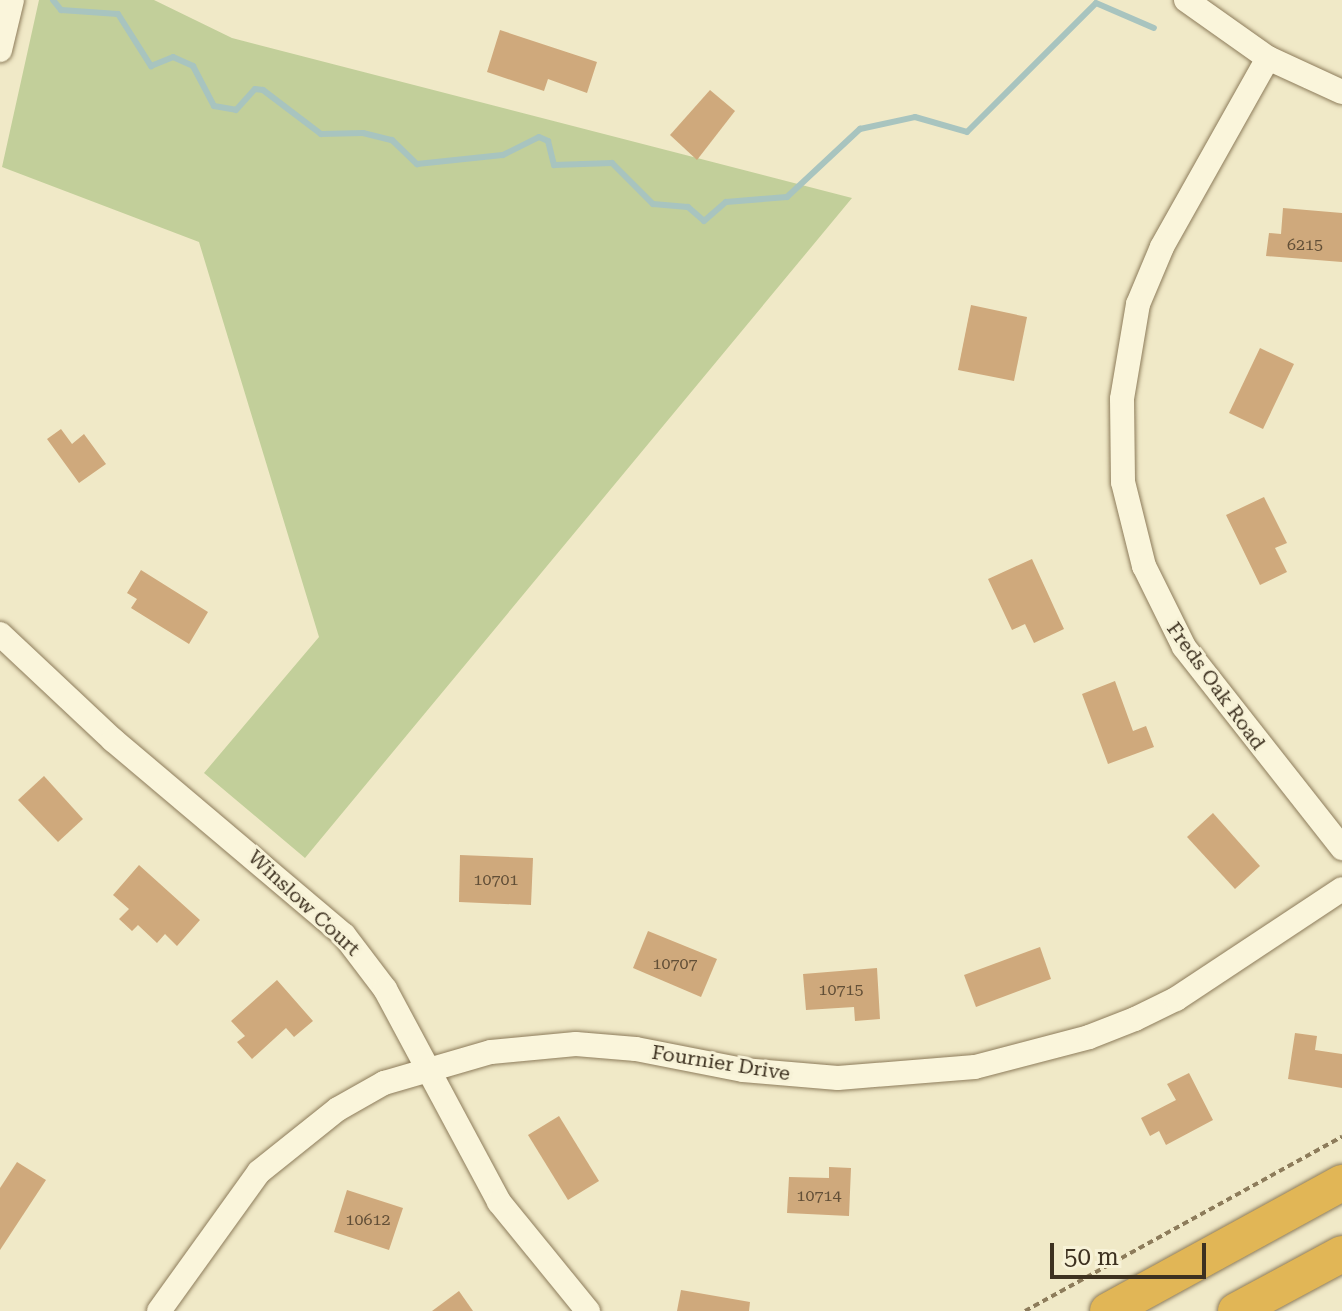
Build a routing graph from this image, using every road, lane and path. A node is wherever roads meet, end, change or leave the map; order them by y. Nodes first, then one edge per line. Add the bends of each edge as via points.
1 (12, 0) edge
2 (1186, 0) edge
3 (0, 50) edge
4 (1268, 58) junction
5 (1342, 92) edge
6 (0, 634) edge
7 (1342, 848) edge
8 (1342, 889) edge
9 (429, 1070) junction
10 (1342, 1137) edge
11 (1342, 1183) edge
12 (1342, 1254) edge
13 (159, 1311) edge
14 (588, 1311) edge
15 (1025, 1311) edge
16 (1108, 1311) edge
17 (1236, 1311) edge

1 - 3 street
2 - 4 street
4 - 5 street
4 - 7 street, Freds Oak Road via 1162,247 1138,304 1122,399 1123,482 1144,566 1184,647
6 - 9 street, Winslow Court via 102,730 344,935 385,989
8 - 9 street, Fournier Drive via 1176,999 1135,1019 1074,1042 975,1067 838,1078 743,1070 636,1049 576,1044 491,1052
9 - 13 street, Fournier Drive via 384,1083 283,1150 241,1194
9 - 14 street, Winslow Court via 499,1202
10 - 15 path
11 - 16 highway
12 - 17 highway

